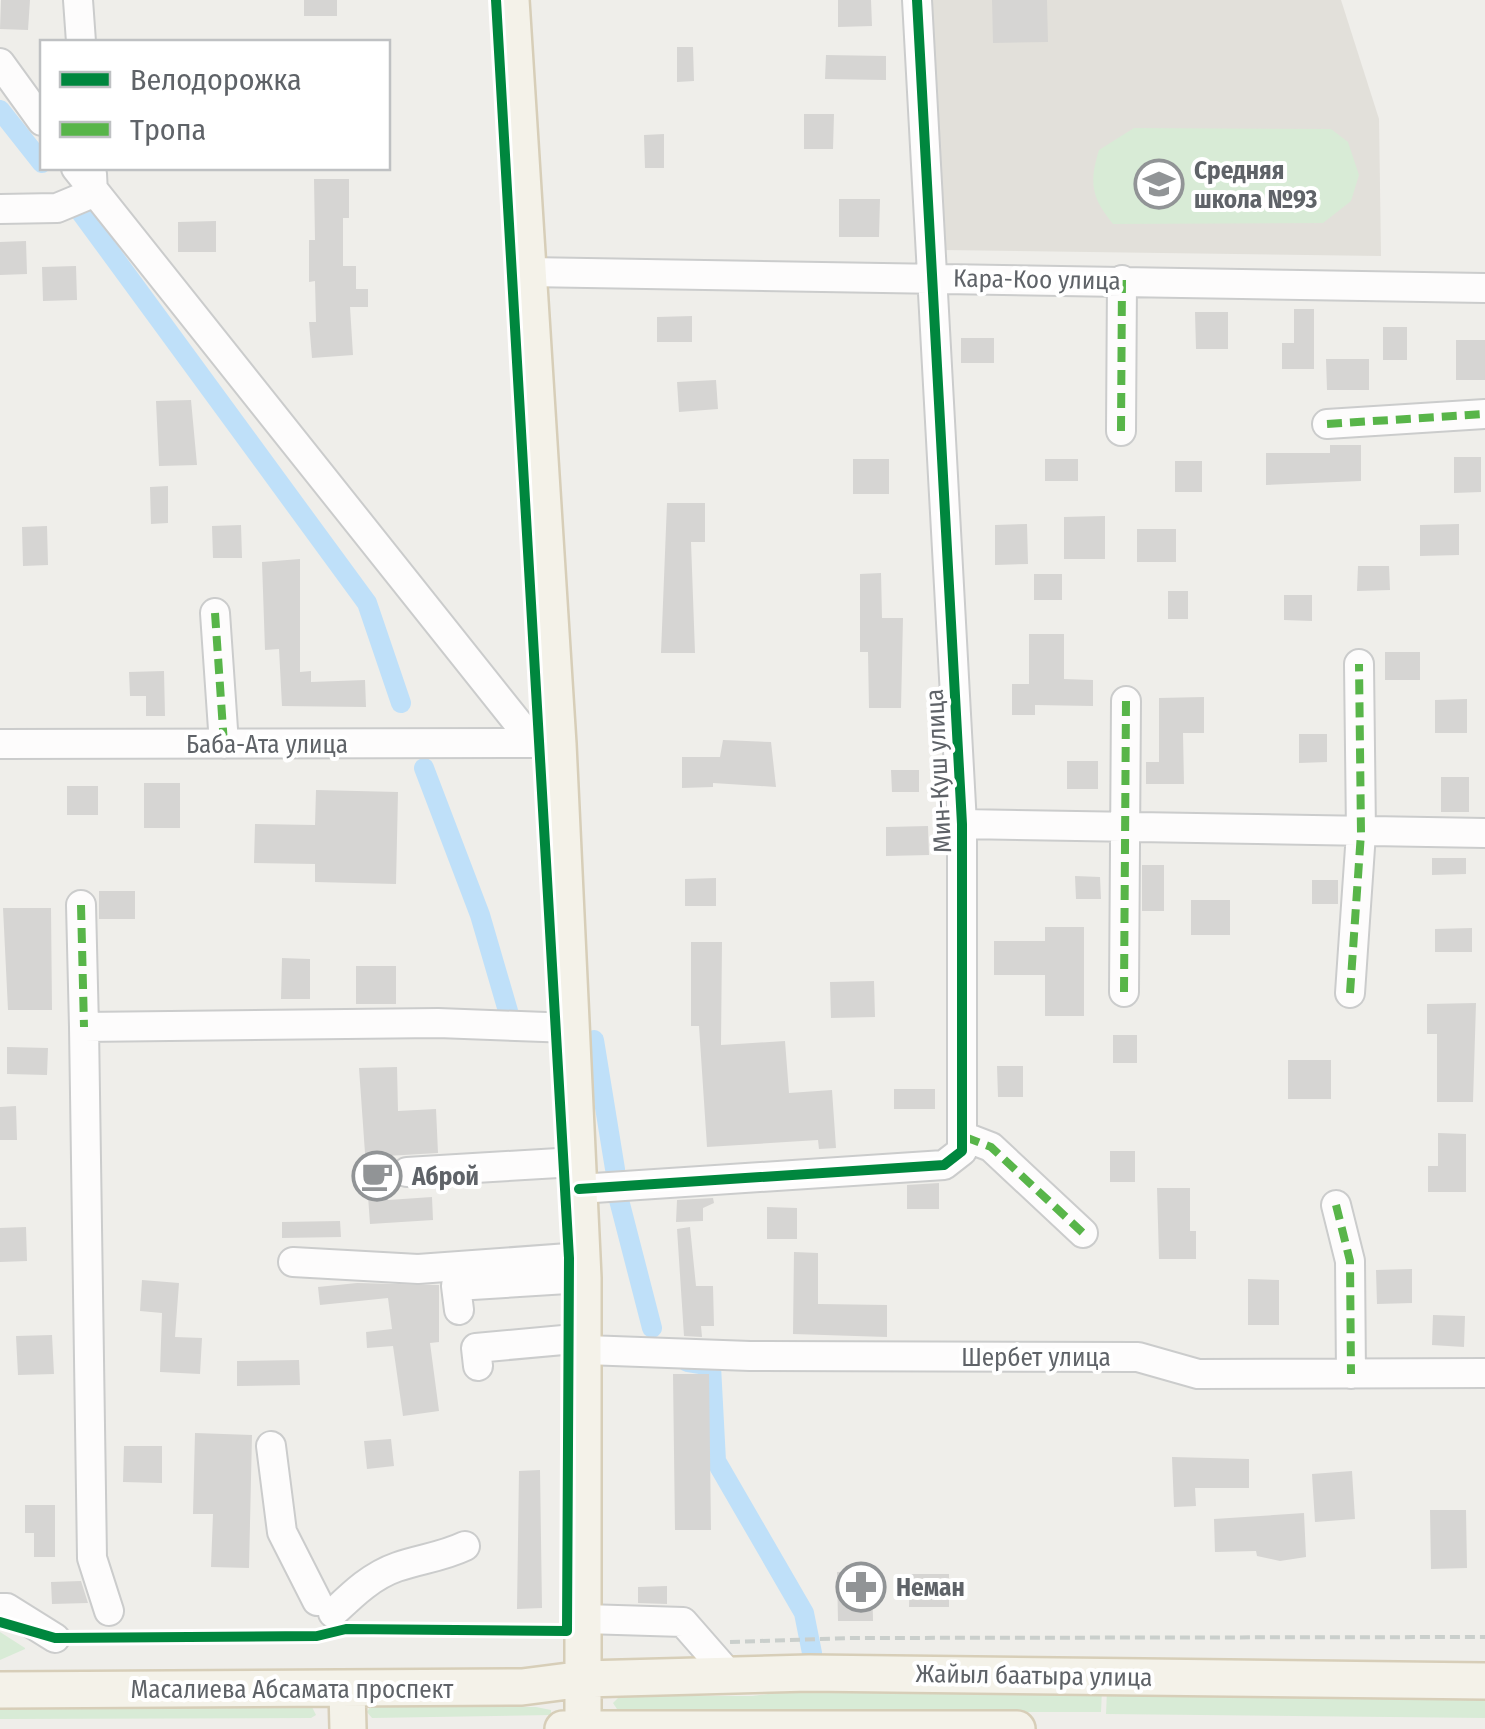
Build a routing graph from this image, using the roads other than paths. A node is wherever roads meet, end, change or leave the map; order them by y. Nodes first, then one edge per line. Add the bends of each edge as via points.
1 (78, 0) edge
2 (511, 0) edge
3 (918, 0) edge
4 (81, 40) edge
5 (0, 63) edge
6 (40, 118) edge
7 (92, 180) edge
8 (0, 208) edge
9 (528, 272) junction
10 (932, 278) junction
11 (1122, 280) junction
12 (1485, 288) edge
13 (1485, 414) edge
14 (1327, 424) dead end
15 (1121, 431) dead end
16 (215, 613) dead end
17 (1360, 664) dead end
18 (1126, 701) dead end
19 (546, 743) junction
20 (0, 744) edge
21 (224, 744) junction
22 (962, 824) junction
23 (1125, 824) junction
24 (1361, 834) junction
25 (1485, 834) edge
26 (81, 904) dead end
27 (1124, 992) dead end
28 (1350, 994) dead end
29 (84, 1028) junction
30 (571, 1028) junction
31 (965, 1137) junction
32 (407, 1172) dead end
33 (577, 1176) junction
34 (1336, 1205) dead end
35 (1082, 1232) dead end
36 (293, 1262) dead end
37 (582, 1268) junction
38 (459, 1310) dead end
39 (585, 1344) junction
40 (478, 1366) dead end
41 (1485, 1373) edge
42 (1352, 1374) junction
43 (271, 1446) dead end
44 (464, 1546) dead end
45 (0, 1608) edge
46 (109, 1612) dead end
47 (573, 1621) junction
48 (55, 1638) dead end
49 (732, 1678) junction
50 (584, 1679) junction
51 (1485, 1681) edge
52 (0, 1690) edge
53 (348, 1690) junction
54 (576, 1728) edge
55 (824, 1728) edge
56 (348, 1729) edge
57 (1017, 1729) edge

1 - 4 street
2 - 9 main road
3 - 10 street, Мин-Куш улица
5 - 6 street
7 - 8 street via 56,208
7 - 19 street
9 - 10 street, Кара-Коо улица
9 - 19 main road
10 - 11 street, Кара-Коо улица
10 - 22 street, Мин-Куш улица
11 - 12 street, Кара-Коо улица
11 - 15 street
13 - 14 street
16 - 21 street
17 - 24 street
18 - 23 street
19 - 21 street, Баба-Ата улица
19 - 30 main road
20 - 21 street, Баба-Ата улица
22 - 23 street
22 - 31 street, Мин-Куш улица
23 - 24 street
23 - 27 street
24 - 25 street
24 - 28 street
26 - 29 street
29 - 30 street
29 - 46 street via 92,1558
30 - 33 main road
31 - 33 street via 962,1151 944,1165
31 - 35 street via 991,1147
32 - 33 street
33 - 37 main road
34 - 42 street via 1350,1261
36 - 37 street
37 - 38 street via 456,1286
37 - 39 main road
39 - 40 street, Шербет улица via 476,1348
39 - 42 street, Шербет улица via 750,1356 1138,1357 1198,1374
39 - 47 main road
41 - 42 street, Шербет улица
43 - 44 street via 282,1532 325,1607 394,1568
45 - 48 street
47 - 49 street via 682,1622
47 - 50 main road
49 - 50 main road, Жайыл баатыра улица
49 - 51 main road, Жайыл баатыра улица via 809,1673
50 - 53 main road, Масалиева Абсамата проспект via 522,1687
50 - 54 main road
52 - 53 main road, Масалиева Абсамата проспект
53 - 56 main road
54 - 55 main road
55 - 57 main road

